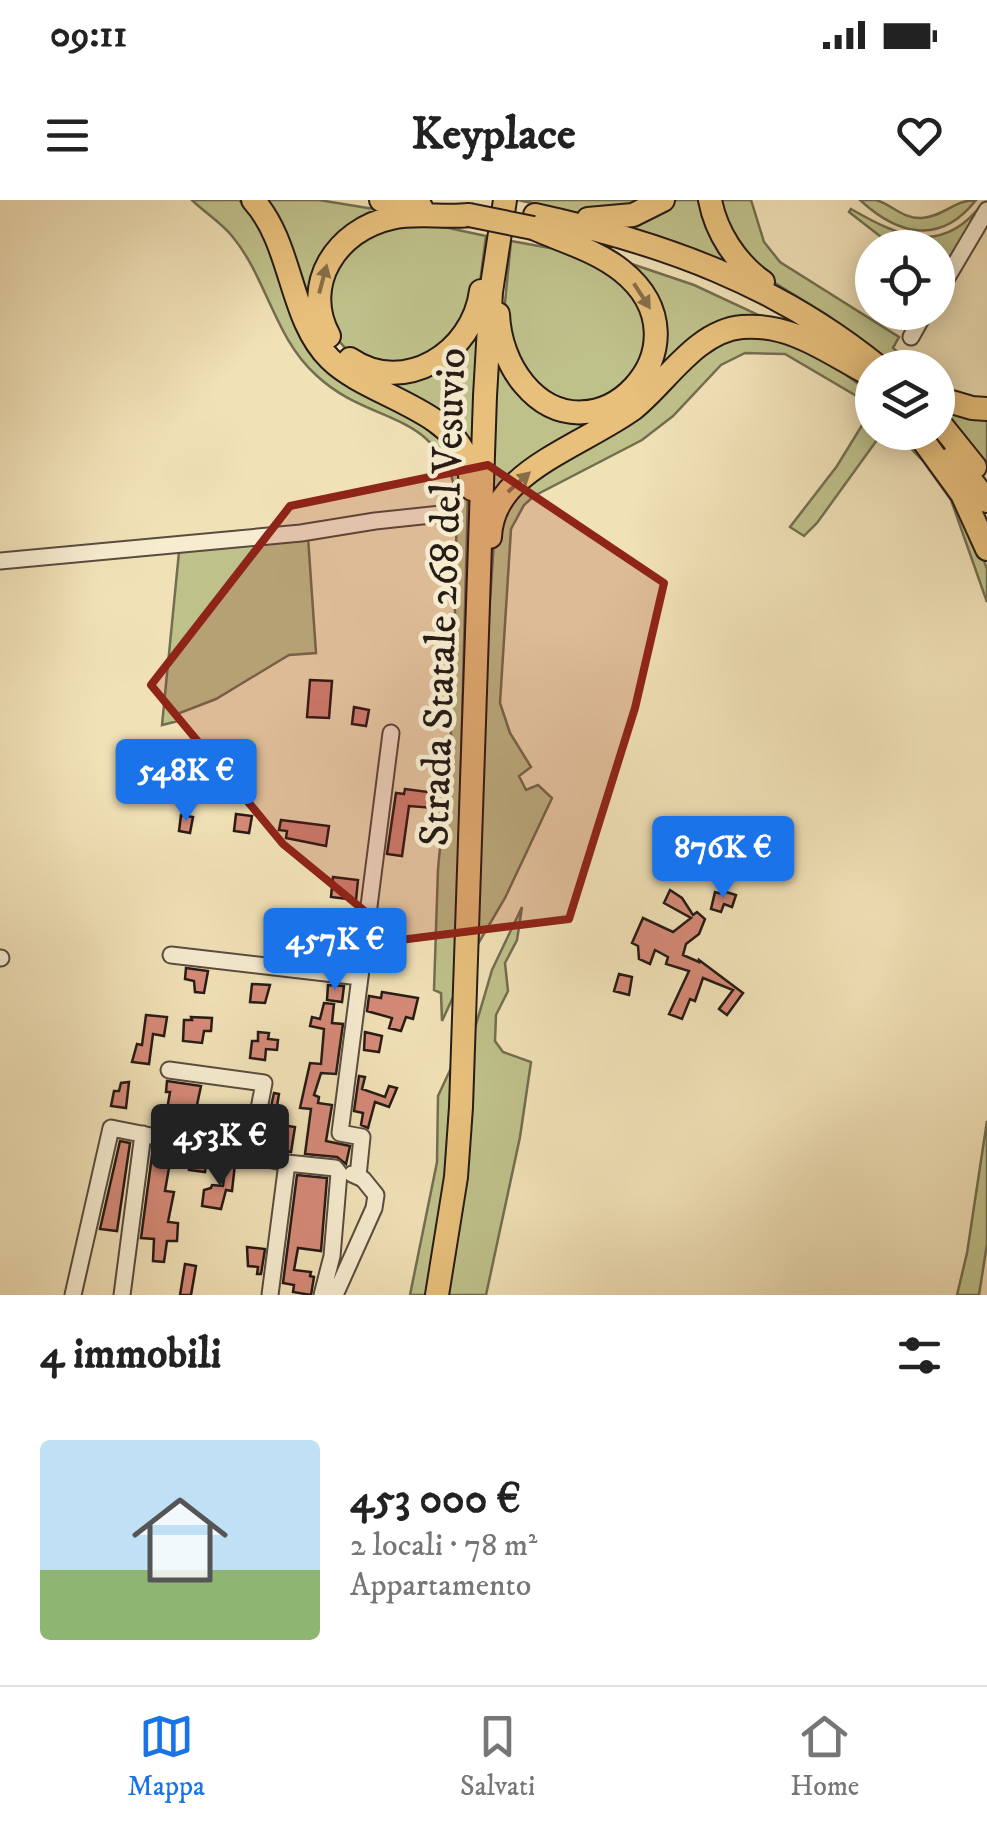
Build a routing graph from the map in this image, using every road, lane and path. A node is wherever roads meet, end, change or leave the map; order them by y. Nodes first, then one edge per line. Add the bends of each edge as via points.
1 (253, 200) edge
2 (381, 200) edge
3 (496, 200) edge
4 (505, 200) edge
5 (663, 200) edge
6 (710, 200) edge
7 (465, 204) edge
8 (987, 210) edge
9 (534, 221) junction
10 (498, 240) junction
11 (955, 264) edge
12 (819, 320) junction
13 (915, 330) edge
14 (911, 337) dead end
15 (857, 350) edge
16 (855, 358) edge
17 (855, 361) edge
18 (955, 403) edge
19 (987, 409) edge
20 (955, 442) edge
21 (930, 450) edge
22 (945, 450) edge
23 (987, 481) edge
24 (987, 501) edge
25 (450, 513) dead end
26 (987, 550) edge
27 (0, 562) edge
28 (478, 606) junction
29 (477, 639) junction
30 (391, 734) dead end
31 (171, 955) dead end
32 (360, 977) junction
33 (170, 1070) dead end
34 (143, 1134) junction
35 (250, 1156) junction
36 (288, 1163) junction
37 (339, 1173) junction
38 (358, 1176) junction
39 (73, 1295) edge
40 (122, 1295) edge
41 (270, 1295) edge
42 (322, 1295) edge
43 (335, 1295) edge
44 (437, 1295) edge

1 - 28 highway via 274,229 320,347 343,370 436,422 466,456
2 - 7 highway
3 - 10 highway
4 - 10 highway, Strada Statale 268 del Vesuvio
5 - 9 highway via 633,216
6 - 12 highway via 718,228 741,262
7 - 9 highway, bridge
10 -> 7 highway via 473,318 428,366 382,374 334,346 318,306 319,285 338,247 390,218
8 - 11 street
9 -> 10 highway via 625,272 649,304 656,344 646,373 621,400 584,412 560,409 532,394 510,363 498,317
9 - 12 highway via 680,255
9 - 16 highway via 732,289
10 - 28 highway, Strada Statale 268 del Vesuvio via 486,363
12 - 15 highway
13 - 14 street
29 -> 17 highway via 490,529 502,499 528,473 632,409 704,343 737,327 770,327
18 - 19 highway
20 - 23 highway
21 - 26 highway via 962,494
22 - 24 highway
25 - 27 street
28 - 29 highway, Strada Statale 268 del Vesuvio
29 - 44 highway, Strada Statale 268 del Vesuvio via 456,1176
30 - 32 street
31 - 32 street
32 - 38 street via 340,1133 362,1137
33 - 35 street via 264,1082
34 - 35 street
34 - 39 street via 111,1128
34 - 40 street
35 - 36 street
36 - 37 street
36 - 41 street
37 - 38 street
37 - 42 street
38 - 43 street via 372,1187 374,1208

